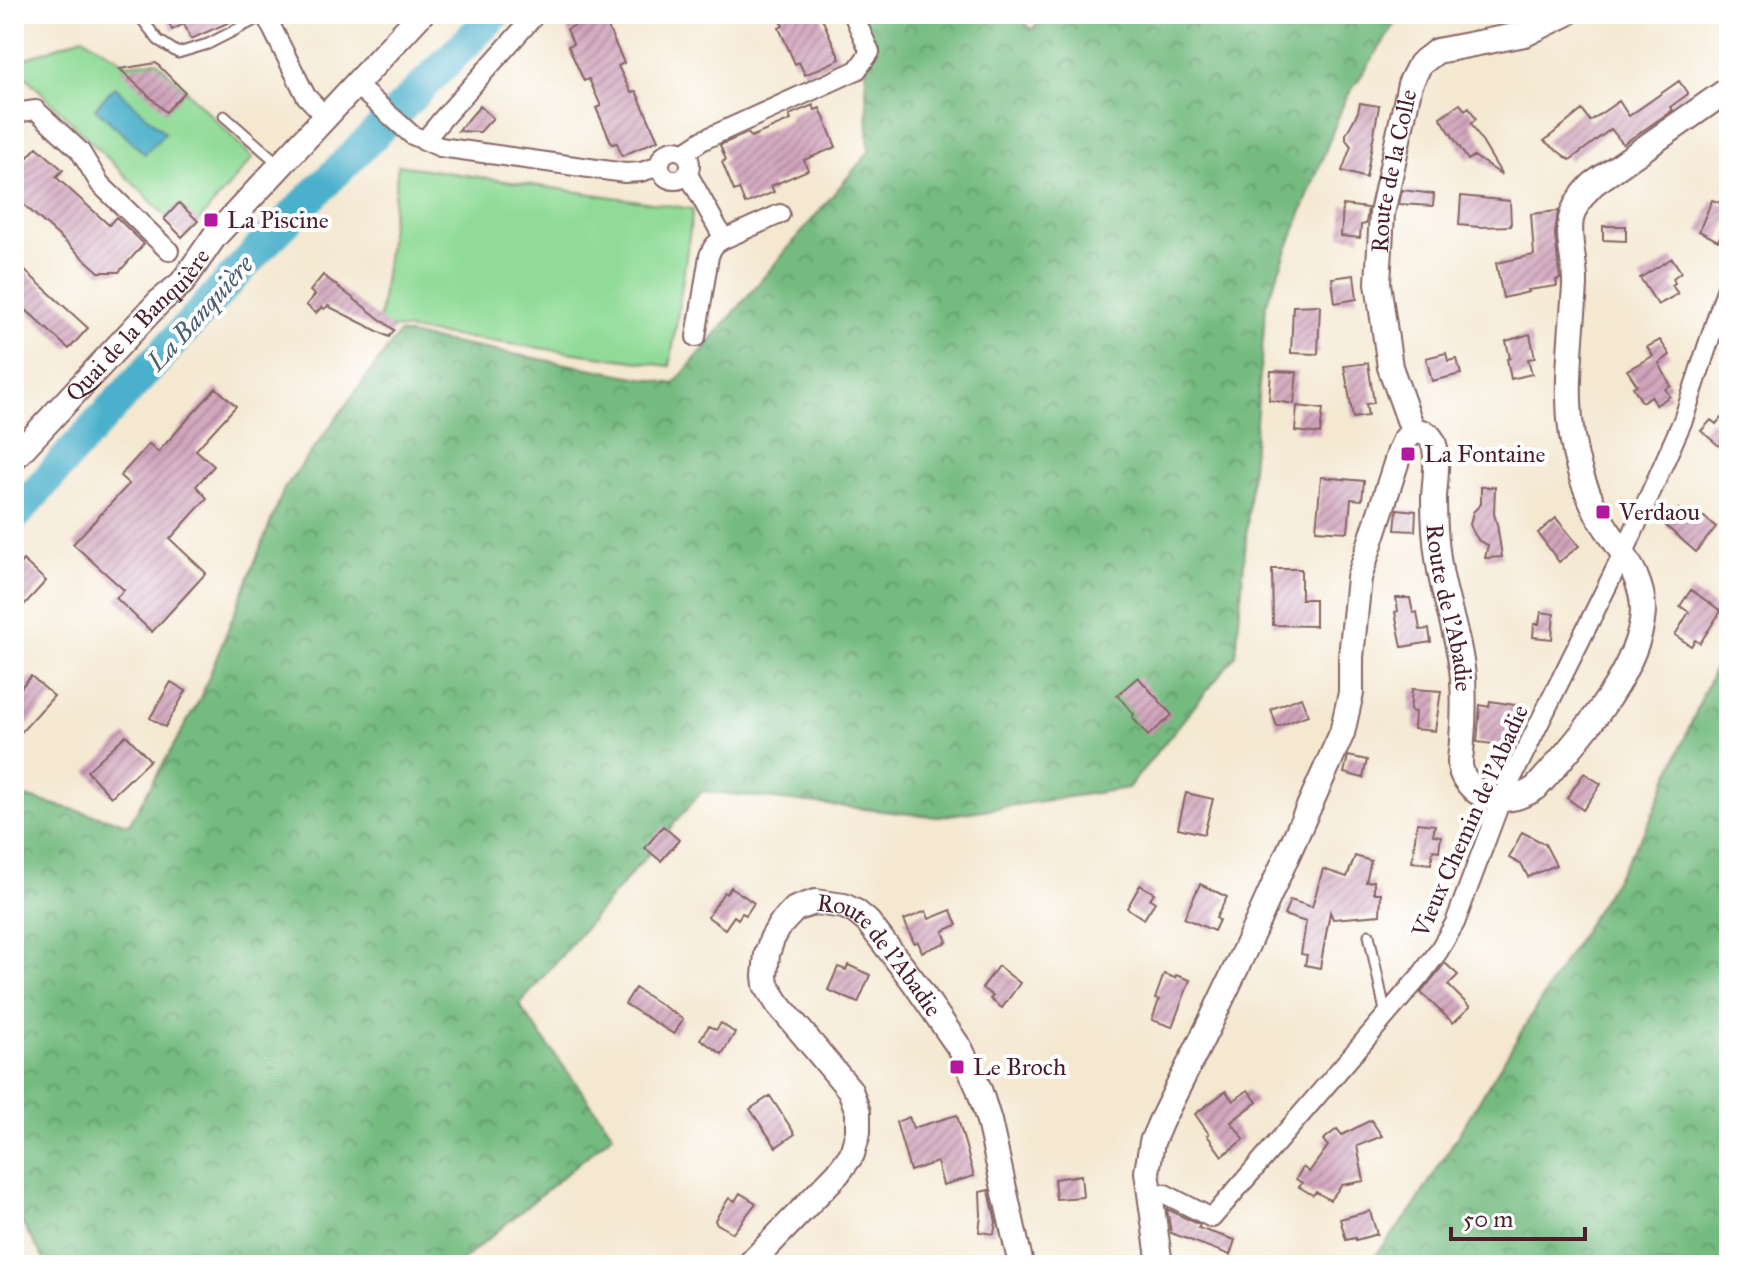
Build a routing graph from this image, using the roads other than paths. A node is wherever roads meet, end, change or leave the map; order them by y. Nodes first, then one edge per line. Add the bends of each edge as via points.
1 (138, 14) edge
2 (421, 14) edge
3 (536, 14) edge
4 (853, 14) edge
5 (1566, 14) edge
6 (265, 15) edge
7 (1729, 89) edge
8 (362, 91) junction
9 (14, 113) edge
10 (224, 116) dead end
11 (326, 117) junction
12 (418, 138) junction
13 (685, 152) junction
14 (281, 166) junction
15 (660, 166) junction
16 (688, 174) junction
17 (780, 214) dead end
18 (724, 239) junction
19 (169, 251) dead end
20 (1729, 281) edge
21 (696, 337) dead end
22 (1413, 431) junction
23 (14, 458) edge
24 (1623, 555) junction
25 (1501, 800) junction
26 (1369, 935) dead end
27 (1386, 1016) junction
28 (1149, 1191) junction
29 (749, 1265) edge
30 (1021, 1265) edge
31 (1160, 1265) edge

1 - 6 lane via 158,40 178,53
2 - 8 street, Quai de la Banquière
3 - 12 street
4 - 13 street via 870,52 857,70
5 - 22 street, Route de la Colle via 1525,34 1437,51 1420,64 1410,84 1382,213 1378,283 1390,367
6 - 11 street via 306,96
7 - 24 street via 1593,184 1570,222 1575,284 1568,371 1572,443 1589,495
8 - 11 street, Quai de la Banquière
8 - 12 street
9 - 19 street via 36,110 80,151 100,184
10 - 14 lane
11 - 14 street, Quai de la Banquière
12 - 15 street via 440,147 625,173
13 - 15 street via 666,152
13 - 16 street
14 - 23 street, Quai de la Banquière via 214,237 182,283
15 - 16 street via 674,180
16 - 18 street
17 - 18 street
18 - 21 street via 716,242 709,256
20 - 24 street, Vieux Chemin de l'Abadie via 1683,420
22 - 25 street, Route de l'Abadie via 1430,436 1435,446 1438,559 1463,677 1460,767 1476,790
22 - 28 street via 1400,451 1359,578 1351,693 1342,733 1152,1142
24 - 25 street, Vieux Chemin de l'Abadie
24 - 25 street via 1643,606 1628,666 1536,788
25 - 27 street, Vieux Chemin de l'Abadie via 1455,923 1430,964
26 - 27 lane
27 - 28 street, Vieux Chemin de l'Abadie via 1212,1218
28 - 31 street
29 - 30 street, Route de l'Abadie via 838,1173 852,1154 858,1132 850,1090 766,985 767,954 780,925 795,909 815,902 844,906 868,922 961,1050 989,1121

